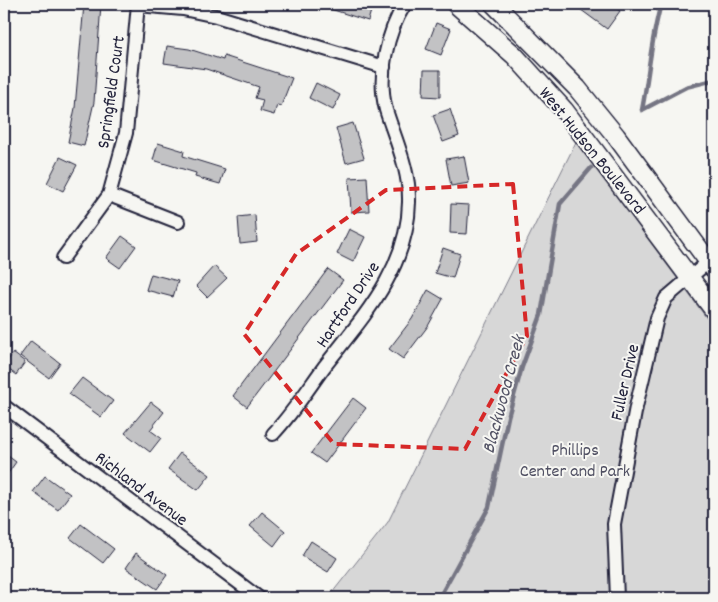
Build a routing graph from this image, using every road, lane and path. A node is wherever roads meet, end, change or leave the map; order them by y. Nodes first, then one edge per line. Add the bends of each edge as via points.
1 (406, 4) edge
2 (456, 4) edge
3 (494, 4) edge
4 (138, 5) edge
5 (384, 67) junction
6 (109, 195) junction
7 (178, 222) dead end
8 (63, 258) dead end
9 (712, 263) edge
10 (690, 276) junction
11 (714, 310) edge
12 (4, 406) edge
13 (273, 434) dead end
14 (259, 598) edge
15 (617, 598) edge

1 - 5 street, Hartford Drive via 392,32
2 - 10 main road, West Hudson Boulevard via 514,55 564,110
3 - 9 main road, West Hudson Boulevard via 577,88
4 - 5 street via 216,16
4 - 6 street, Springfield Court via 126,133
5 - 13 street, Hartford Drive via 386,108 405,168 409,201 398,260 380,295
6 - 7 street
6 - 8 street, Springfield Court
9 - 10 street, Fuller Drive
10 - 11 main road, West Hudson Boulevard
10 - 15 street, Fuller Drive via 666,298 660,310 636,407 614,524
12 - 14 street, Richland Avenue

